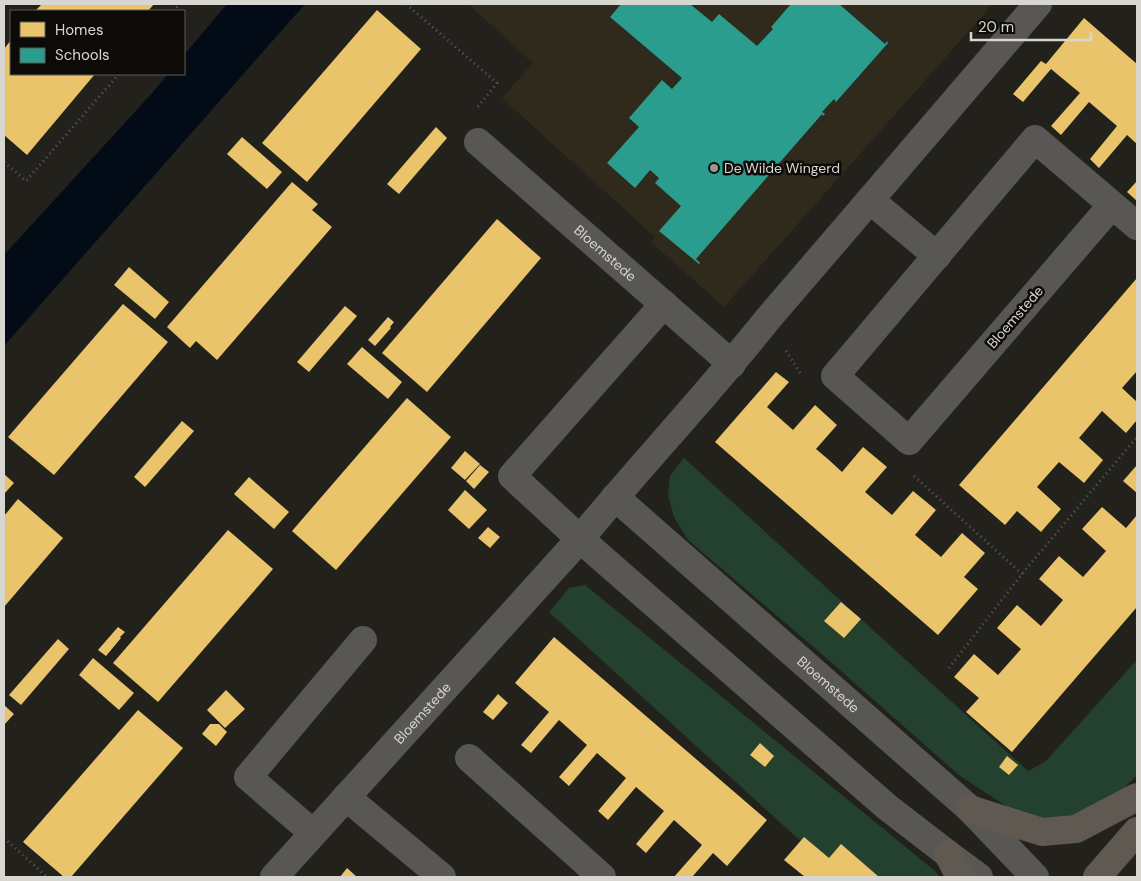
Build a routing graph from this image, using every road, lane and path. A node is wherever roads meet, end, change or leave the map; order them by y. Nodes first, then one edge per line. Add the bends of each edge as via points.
1 (406, 4) edge
2 (1038, 4) edge
3 (118, 75) edge
4 (478, 142) joint
5 (4, 162) edge
6 (870, 200) junction
7 (1112, 205) junction
8 (1137, 226) edge
9 (937, 256) junction
10 (664, 304) junction
11 (732, 364) junction
12 (1137, 437) edge
13 (615, 497) junction
14 (580, 539) junction
15 (363, 640) dead end
16 (949, 668) dead end
17 (469, 758) dead end
18 (346, 797) junction
19 (1137, 797) edge
20 (970, 809) junction
21 (1137, 831) edge
22 (313, 833) junction
23 (4, 838) edge
24 (954, 866) edge
25 (47, 877) edge
26 (274, 877) edge
27 (442, 877) edge
28 (602, 877) edge
29 (979, 877) edge
30 (1035, 877) edge
31 (1097, 877) edge

1 - 4 path via 497,83 469,118
2 - 6 street, Bloemstede
3 - 5 path via 26,181
4 - 10 street, Bloemstede
6 - 9 street
6 - 11 street, Bloemstede
7 - 8 street, Bloemstede
7 - 9 street, Bloemstede via 1035,139
7 - 9 street, Bloemstede via 909,441 835,376
10 - 11 street, Bloemstede
10 - 14 street via 512,476
11 - 13 street, Bloemstede
12 - 16 path via 1022,574
13 - 14 street, Bloemstede
13 - 20 street, Bloemstede
14 - 18 street, Bloemstede
14 - 24 street
15 - 22 street via 248,778
17 - 28 street
18 - 22 street, Bloemstede
18 - 27 street
19 - 20 main road via 1076,829 1042,832
20 - 30 street, Bloemstede
21 - 31 main road
22 - 26 street, Bloemstede
23 - 25 path
24 - 29 street

